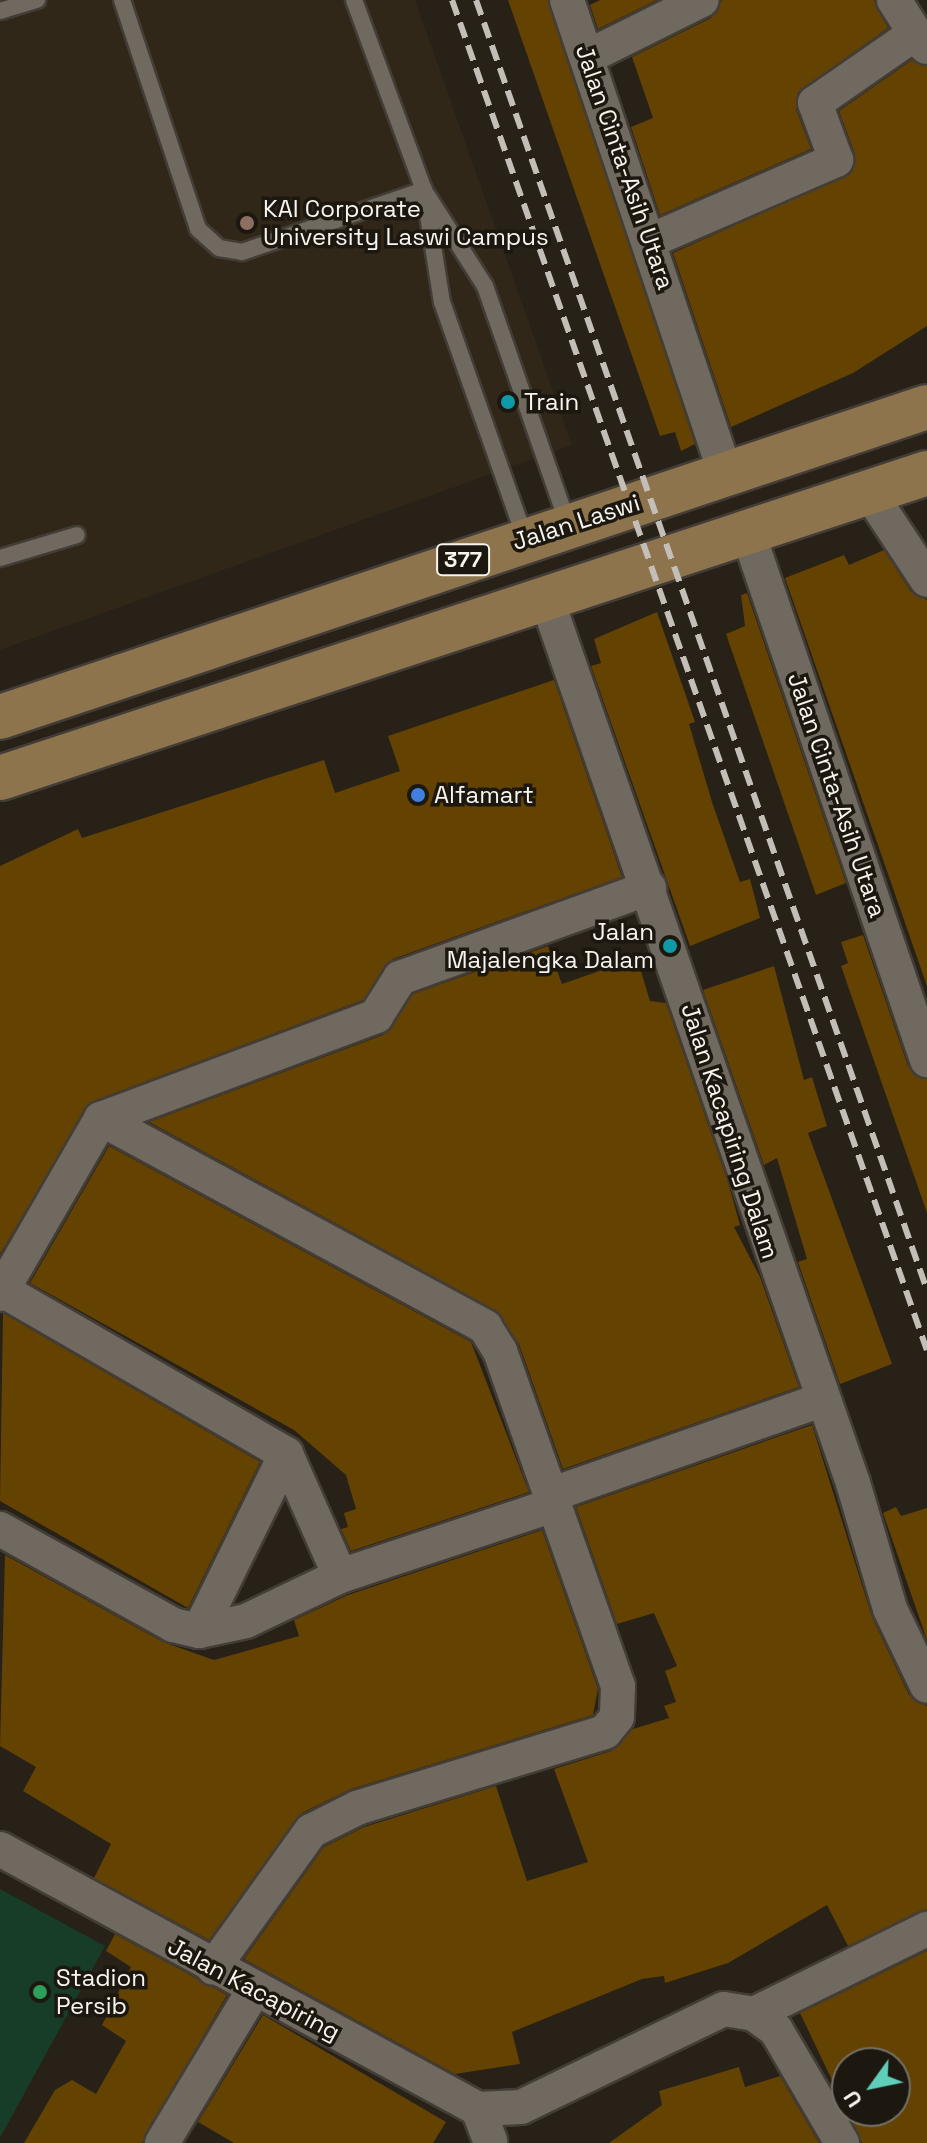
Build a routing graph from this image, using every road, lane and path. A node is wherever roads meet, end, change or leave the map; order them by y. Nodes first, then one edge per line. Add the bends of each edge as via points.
1 (37, 0) edge
2 (122, 0) edge
3 (354, 0) edge
4 (567, 0) edge
5 (702, 0) edge
6 (894, 0) edge
7 (0, 11) edge
8 (922, 42) edge
9 (587, 57) junction
10 (424, 190) junction
11 (652, 240) junction
12 (927, 407) edge
13 (725, 472) junction
14 (927, 473) edge
15 (869, 492) junction
16 (568, 524) junction
17 (747, 530) junction
18 (77, 535) dead end
19 (525, 539) junction
20 (0, 558) edge
21 (927, 580) edge
22 (546, 597) junction
23 (0, 717) edge
24 (0, 778) edge
25 (649, 888) junction
26 (927, 1060) edge
27 (101, 1119) junction
28 (1, 1292) edge
29 (819, 1401) junction
30 (286, 1454) junction
31 (552, 1500) junction
32 (0, 1529) edge
33 (340, 1576) junction
34 (199, 1631) junction
35 (921, 1675) edge
36 (0, 1849) edge
37 (927, 1929) edge
38 (213, 1968) junction
39 (254, 1990) junction
40 (754, 2014) junction
41 (521, 2107) junction
42 (478, 2109) junction
43 (490, 2142) edge
44 (162, 2143) edge
45 (842, 2143) edge

1 - 7 lane
2 - 10 lane via 198,229 219,248 242,252
3 - 10 lane
4 - 9 street, Jalan Cinta-Asih Utara
5 - 9 street
6 - 8 street
8 - 11 street via 815,103 836,160
9 - 11 street, Jalan Cinta-Asih Utara
10 - 16 lane via 485,286
10 - 19 lane via 442,302
11 - 13 street, Jalan Cinta-Asih Utara
12 - 13 main road, Jalan Laswi / 377
13 - 16 main road, Jalan Laswi / 377
14 - 15 main road, 377
15 - 17 main road, 377
15 - 21 street
16 - 19 main road, Jalan Laswi / 377
17 - 22 main road, 377
17 - 26 street, Jalan Cinta-Asih Utara
18 - 20 lane
19 - 23 main road, Jalan Laswi / 377
22 - 24 main road, 377
22 - 25 street, Jalan Kacapiring Dalam
25 - 27 street via 400,978 376,1016
25 - 29 street, Jalan Kacapiring Dalam
27 - 28 street
27 - 31 street via 485,1327
28 - 30 street
29 - 31 street
29 - 35 street, Jalan Kacapiring Dalam
30 - 33 street
30 - 34 street
31 - 33 street
31 - 38 street via 618,1686 617,1717 605,1732 333,1818 294,1847
32 - 34 street via 173,1625
33 - 34 street via 246,1621
36 - 38 street, Jalan Kacapiring
37 - 40 street
38 - 39 street, Jalan Kacapiring
39 - 42 street, Jalan Kacapiring
39 - 44 street
40 - 41 street via 724,2009 698,2016
40 - 45 street via 776,2030 801,2066
41 - 42 street
41 - 43 street
42 - 43 street

